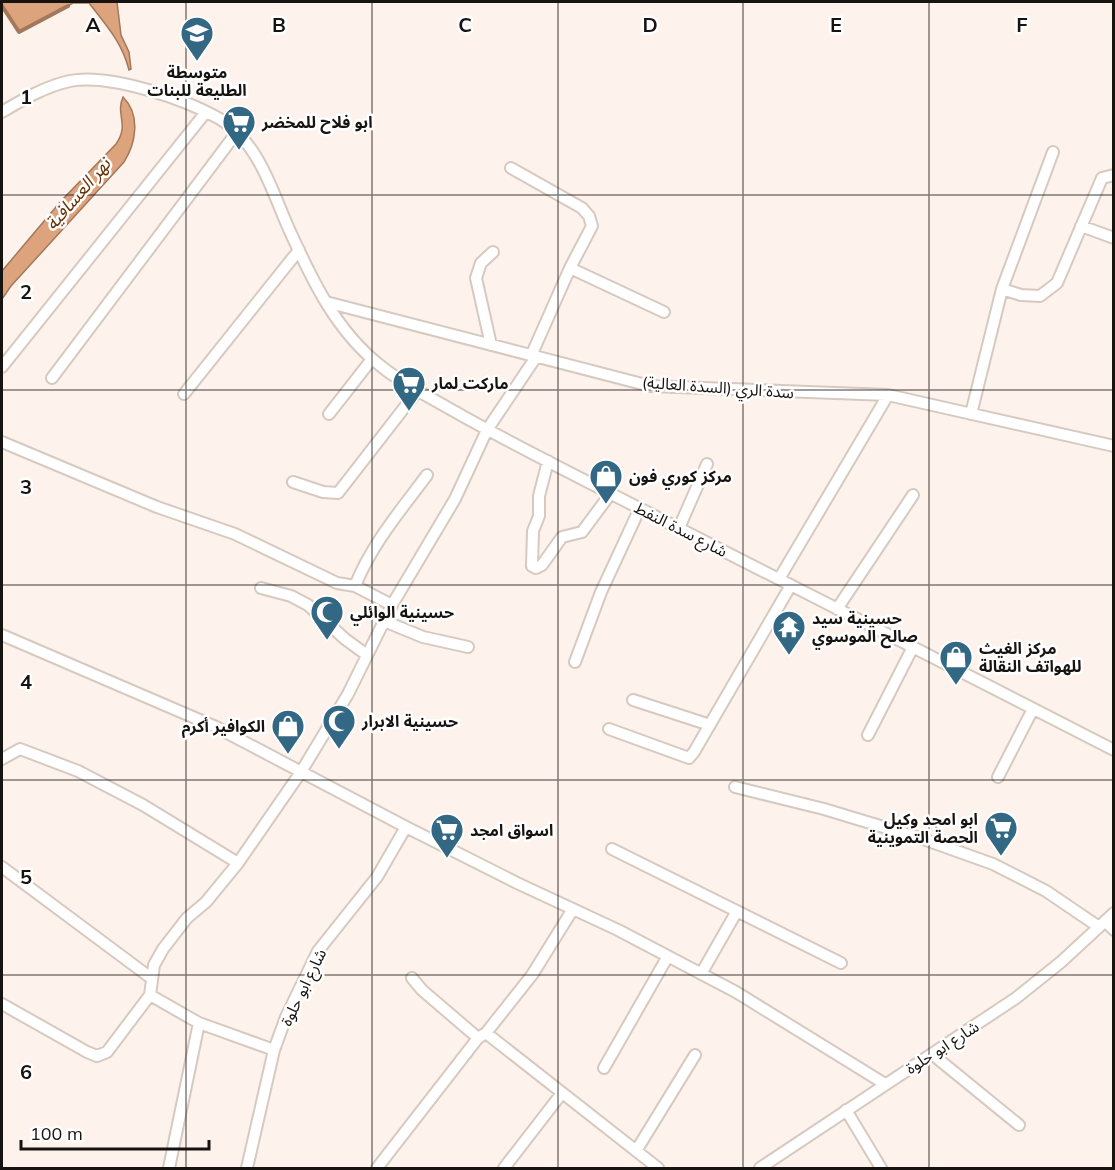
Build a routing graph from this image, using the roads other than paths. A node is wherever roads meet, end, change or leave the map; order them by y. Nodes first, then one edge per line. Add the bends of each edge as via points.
1 (2, 112) edge
2 (206, 112) junction
3 (237, 132) junction
4 (1053, 152) dead end
5 (511, 168) dead end
6 (1113, 175) edge
7 (1081, 226) junction
8 (1113, 238) edge
9 (299, 250) junction
10 (493, 252) dead end
11 (570, 268) junction
12 (1002, 289) junction
13 (326, 302) junction
14 (664, 312) dead end
15 (491, 345) junction
16 (533, 356) junction
17 (372, 359) junction
18 (2, 367) edge
19 (52, 378) dead end
20 (418, 390) junction
21 (184, 394) dead end
22 (888, 395) junction
23 (329, 414) dead end
24 (971, 414) junction
25 (487, 430) junction
26 (2, 442) edge
27 (1113, 446) edge
28 (548, 461) junction
29 (707, 464) dead end
30 (427, 475) dead end
31 (293, 482) dead end
32 (611, 493) junction
33 (914, 495) dead end
34 (640, 508) junction
35 (679, 528) junction
36 (779, 579) junction
37 (791, 585) junction
38 (355, 586) junction
39 (261, 588) dead end
40 (392, 605) junction
41 (837, 609) junction
42 (384, 621) junction
43 (2, 635) edge
44 (468, 647) dead end
45 (913, 647) junction
46 (367, 655) junction
47 (575, 662) dead end
48 (633, 700) dead end
49 (1033, 709) junction
50 (710, 725) junction
51 (609, 729) dead end
52 (868, 735) dead end
53 (1113, 750) edge
54 (2, 759) edge
55 (301, 772) junction
56 (998, 777) dead end
57 (735, 787) dead end
58 (406, 827) junction
59 (612, 849) dead end
60 (238, 863) junction
61 (2, 867) edge
62 (573, 909) junction
63 (737, 911) junction
64 (1113, 913) edge
65 (1102, 924) junction
66 (1113, 930) edge
67 (668, 956) junction
68 (841, 963) dead end
69 (701, 974) junction
70 (151, 978) junction
71 (412, 978) dead end
72 (150, 995) junction
73 (2, 1004) edge
74 (199, 1023) junction
75 (482, 1035) junction
76 (274, 1050) junction
77 (932, 1054) junction
78 (695, 1056) dead end
79 (604, 1068) dead end
80 (885, 1084) junction
81 (562, 1093) junction
82 (846, 1110) junction
83 (1019, 1125) dead end
84 (636, 1151) junction
85 (773, 1159) junction
86 (169, 1168) edge
87 (247, 1168) edge
88 (377, 1168) edge
89 (504, 1168) edge
90 (658, 1168) edge
91 (760, 1168) edge
92 (780, 1168) edge
93 (881, 1168) edge

1 - 2 street, شارع سدة النفط via 54,86 84,79 146,90
2 - 3 street, شارع سدة النفط
2 - 18 street
3 - 9 street, شارع سدة النفط via 260,162
3 - 19 street
4 - 12 street
5 - 11 street via 582,208 589,216 592,226
6 - 7 street via 1102,177
7 - 8 street
7 - 12 street via 1057,283 1051,288 1033,297
9 - 13 street, شارع سدة النفط
9 - 21 street
10 - 15 street via 481,263 477,279
11 - 14 street
11 - 16 street
12 - 24 street
13 - 15 street, سدة الري (السدة العالية)
13 - 17 street, شارع سدة النفط via 351,338
15 - 16 street, سدة الري (السدة العالية)
16 - 22 street, سدة الري (السدة العالية) via 650,386
16 - 25 street
17 - 20 street, شارع سدة النفط
17 - 23 street
20 - 25 street, شارع سدة النفط
20 - 31 street via 338,493
22 - 24 street, سدة الري (السدة العالية)
22 - 36 street
24 - 27 street, سدة الري (السدة العالية)
25 - 28 street, شارع سدة النفط
25 - 40 street via 455,499
26 - 38 street via 157,507 235,534 337,583
28 - 32 street, شارع سدة النفط
28 - 32 street via 533,531 532,566 542,565 562,537 582,532
29 - 35 street
30 - 38 street via 363,566
32 - 34 street, شارع سدة النفط
33 - 41 street
34 - 35 street, شارع سدة النفط
34 - 47 street
35 - 36 street, شارع سدة النفط
36 - 37 street, شارع سدة النفط
37 - 41 street, شارع سدة النفط
37 - 50 street
38 - 40 street
39 - 46 street via 308,605
40 - 42 street
41 - 45 street, شارع سدة النفط
42 - 44 street via 423,637
42 - 46 street
43 - 55 street via 216,727
45 - 49 street, شارع سدة النفط
45 - 52 street
46 - 55 street
48 - 50 street
49 - 53 street, شارع سدة النفط
49 - 56 street
50 - 51 street via 689,758
54 - 60 street via 20,749 78,771
55 - 58 street
55 - 60 street
57 - 65 street via 824,809 993,864
58 - 62 street
58 - 76 street, شارع ابو حلوة via 377,877 318,951
59 - 63 street
60 - 70 street via 206,902 187,918 164,949
61 - 70 street
62 - 67 street
62 - 75 street via 532,975
63 - 68 street
63 - 69 street
64 - 65 street, شارع ابو حلوة
65 - 66 street
65 - 77 street, شارع ابو حلوة via 1016,998
67 - 69 street
67 - 79 street
69 - 80 street
70 - 72 street
71 - 75 street
72 - 73 street via 107,1052 97,1056
72 - 74 street
74 - 76 street
74 - 86 street
75 - 81 street
75 - 88 street
76 - 87 street, شارع ابو حلوة
77 - 80 street, شارع ابو حلوة
77 - 83 street
78 - 84 street
80 - 82 street, شارع ابو حلوة
81 - 84 street
81 - 89 street
82 - 85 street, شارع ابو حلوة
82 - 93 street
84 - 90 street
85 - 91 street, شارع ابو حلوة
85 - 92 street

